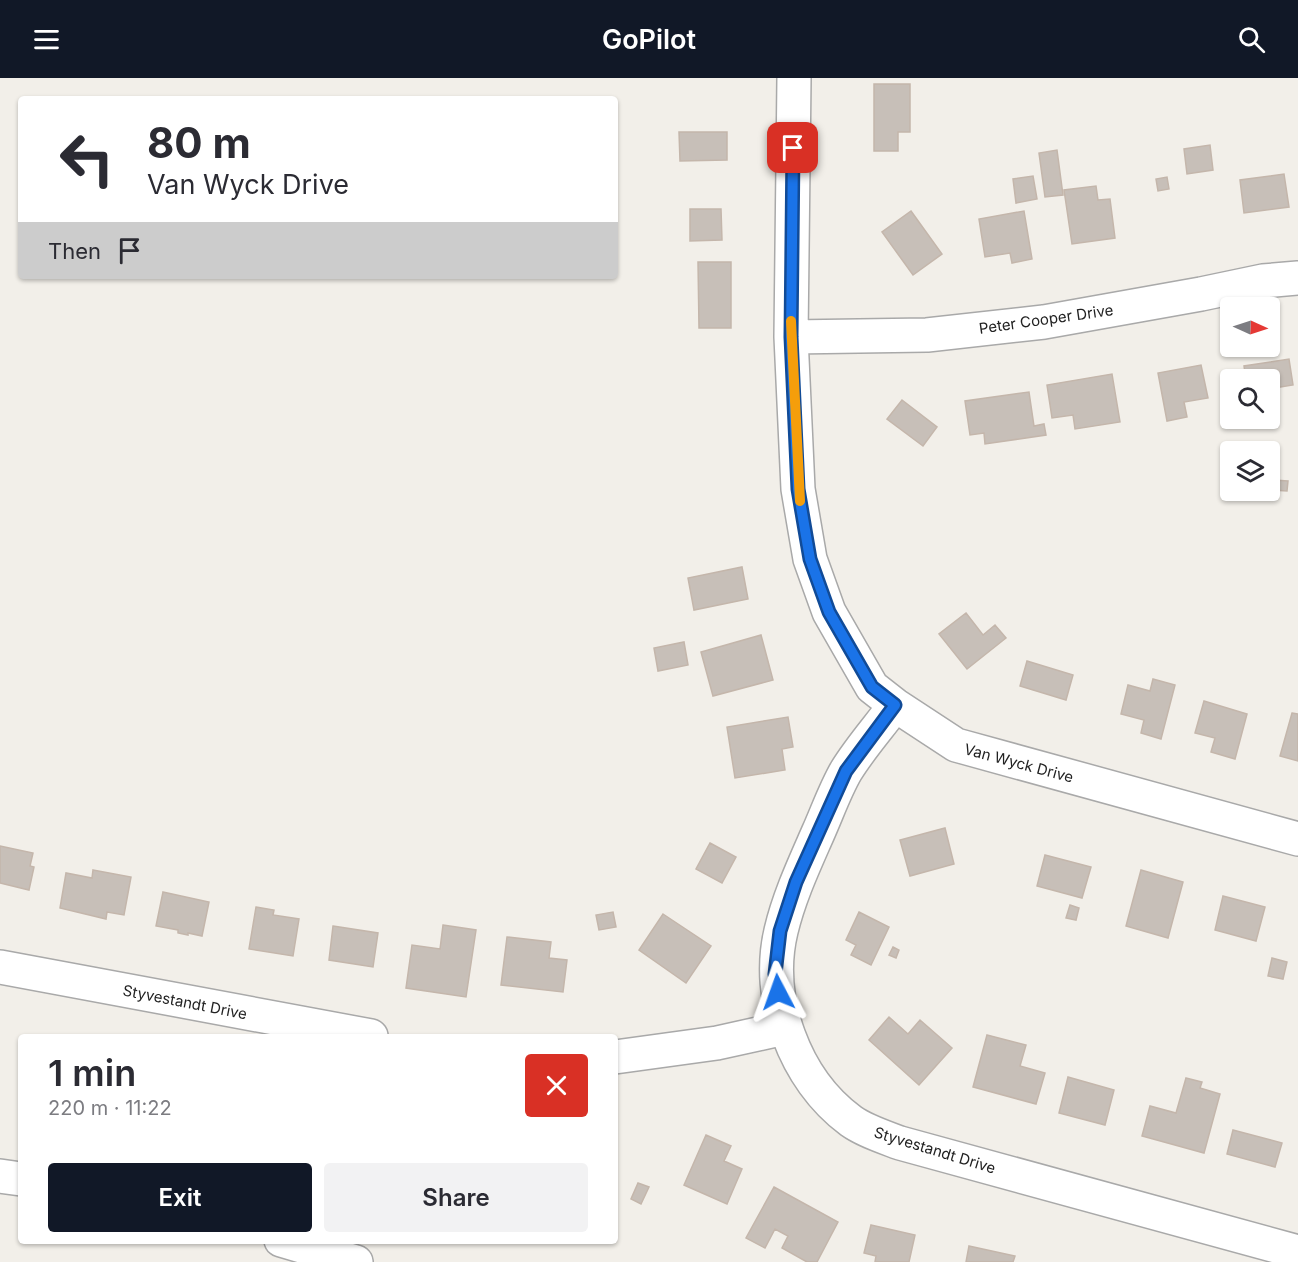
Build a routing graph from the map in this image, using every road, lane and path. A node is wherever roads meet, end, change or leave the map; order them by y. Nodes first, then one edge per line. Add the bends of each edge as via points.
1 (794, 78) edge
2 (1298, 278) edge
3 (791, 337) junction
4 (895, 705) junction
5 (1298, 839) edge
6 (0, 967) edge
7 (785, 1028) junction
8 (360, 1034) edge
9 (618, 1057) edge
10 (0, 1176) edge
11 (18, 1179) edge
12 (295, 1244) edge
13 (1298, 1252) edge
14 (356, 1262) edge

1 - 3 street, Van Wyck Drive
2 - 3 street, Peter Cooper Drive via 1032,323 927,335
3 - 4 street, Van Wyck Drive via 798,489 810,559 829,612 872,687
4 - 5 street, Van Wyck Drive via 956,746
4 - 7 street, Styvestandt Drive via 846,771 796,882 780,931 775,974
6 - 8 street, Styvestandt Drive
7 - 9 street via 717,1043
7 - 13 street, Styvestandt Drive via 812,1080 833,1105 852,1122 874,1133
10 - 11 street
12 - 14 street

